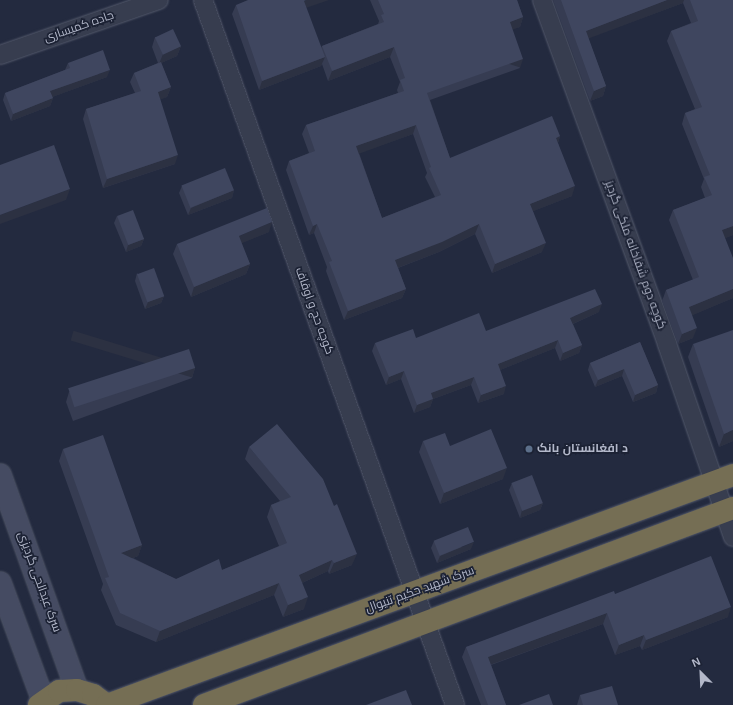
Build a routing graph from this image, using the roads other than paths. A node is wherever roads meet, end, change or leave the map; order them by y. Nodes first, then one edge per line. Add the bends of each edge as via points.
1 (159, 0) edge
2 (204, 0) edge
3 (542, 0) edge
4 (0, 55) edge
5 (0, 475) edge
6 (733, 475) edge
7 (713, 482) junction
8 (728, 510) edge
9 (733, 537) edge
10 (0, 583) edge
11 (414, 592) junction
12 (426, 622) junction
13 (77, 690) junction
14 (41, 703) edge
15 (107, 705) edge
16 (204, 705) edge
17 (455, 705) edge

1 - 4 street, جاده کمیساری
2 - 11 street, کوچه حج و اوقاف
3 - 7 street, کوچه دوم شفاخانه ملکی گردیز via 667,344
5 - 13 main road, سرک عبدالحی گردیزی
6 - 7 highway, سرک شهید حکیم تنیوال
7 - 8 street, کوچه دوم شفاخانه ملکی گردیز
7 - 11 highway, سرک شهید حکیم تنیوال
8 - 9 street, کوچه دوم شفاخانه ملکی گردیز
8 - 12 highway
10 - 14 main road
11 - 12 street, کوچه حج و اوقاف
11 - 15 highway, سرک شهید حکیم تنیوال
12 - 16 highway
12 - 17 street, کوچه حج و اوقاف
13 - 14 highway via 59,691
13 - 15 highway via 93,695

